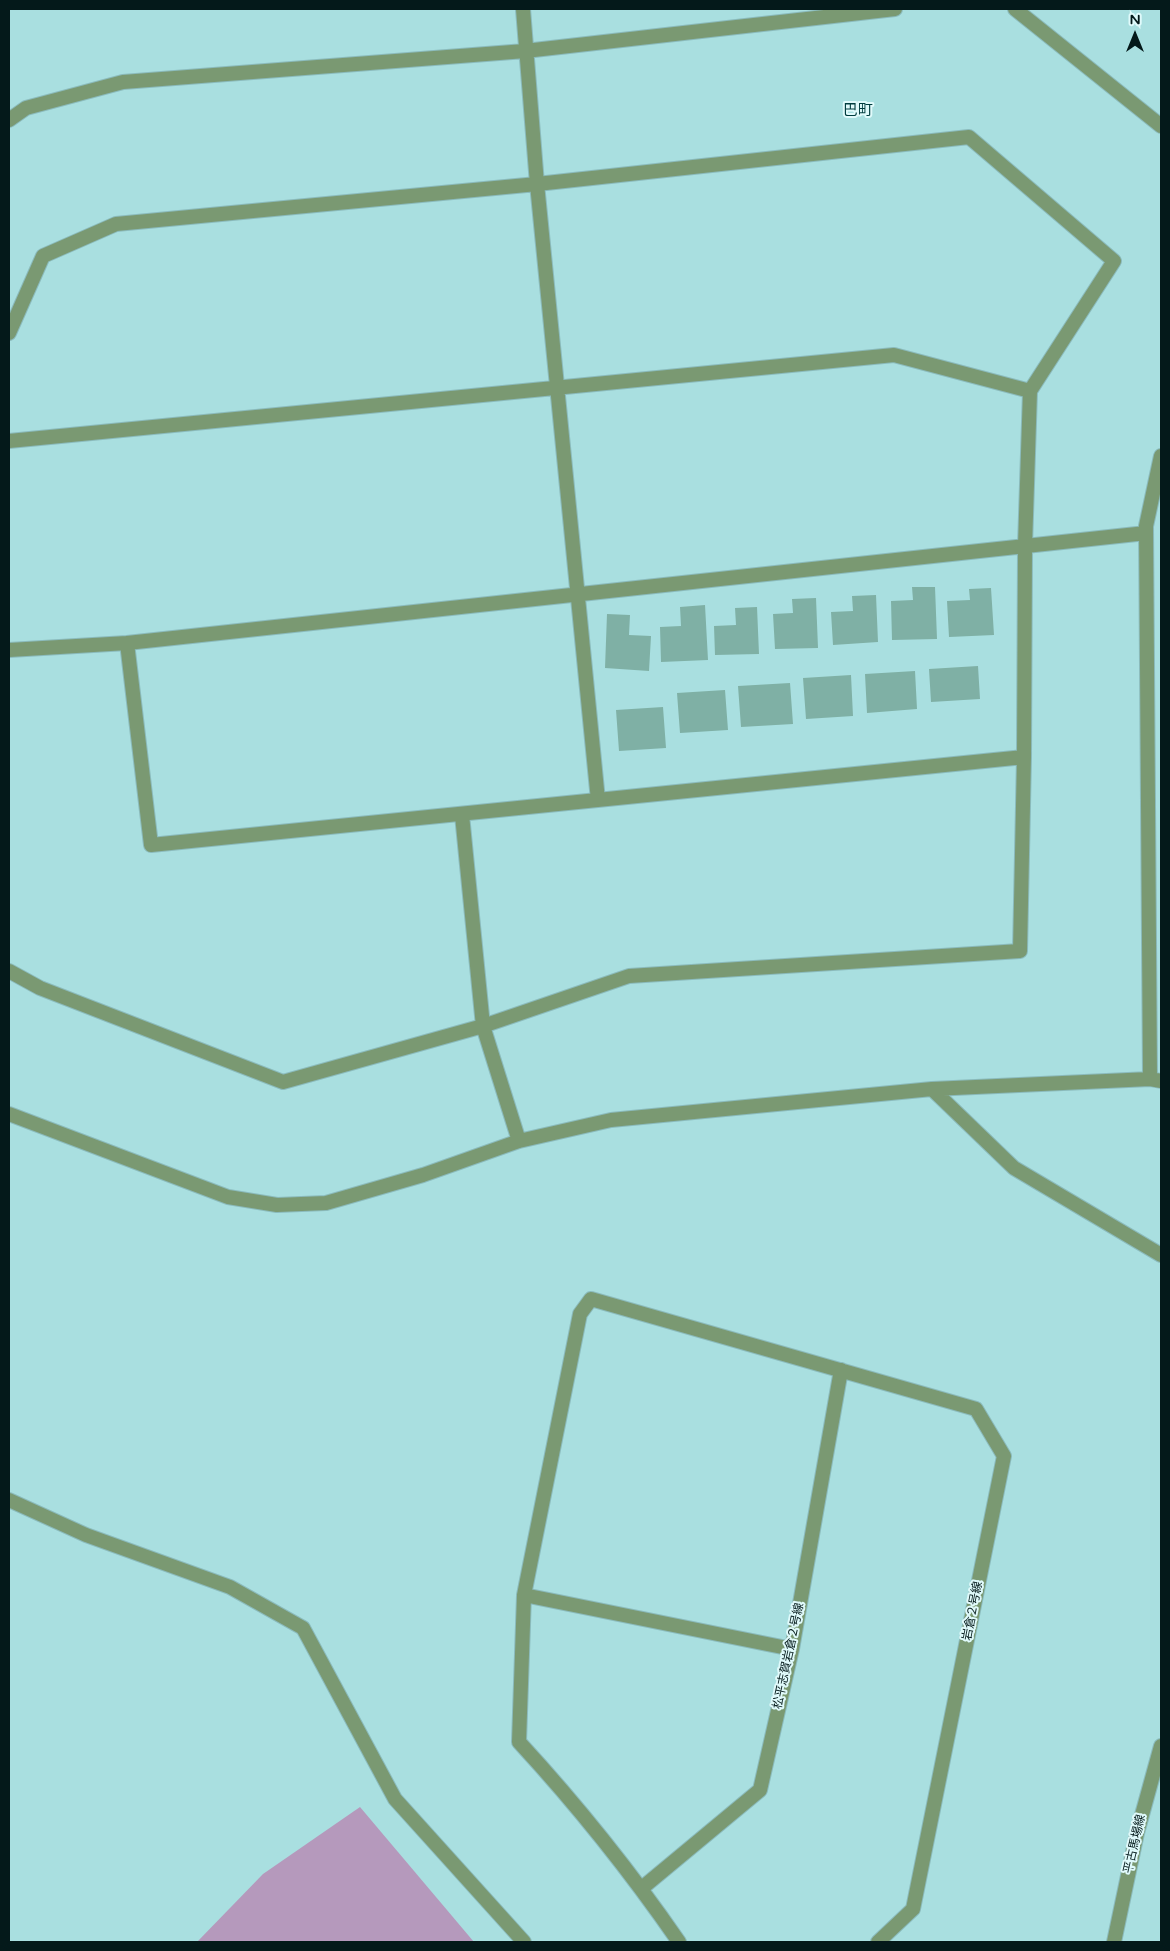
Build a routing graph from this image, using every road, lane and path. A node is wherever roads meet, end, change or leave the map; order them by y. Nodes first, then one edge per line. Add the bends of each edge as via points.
1 (523, 9) edge
2 (895, 9) edge
3 (1015, 9) edge
4 (525, 51) junction
5 (9, 120) edge
6 (1161, 126) edge
7 (537, 184) junction
8 (9, 333) edge
9 (559, 386) junction
10 (1030, 391) junction
11 (9, 441) edge
12 (1161, 456) edge
13 (1146, 532) junction
14 (1025, 546) junction
15 (578, 595) junction
16 (128, 643) junction
17 (9, 650) edge
18 (1024, 757) junction
19 (598, 800) junction
20 (462, 815) junction
21 (9, 971) edge
22 (483, 1026) junction
23 (1156, 1080) edge
24 (932, 1090) junction
25 (9, 1114) edge
26 (519, 1141) junction
27 (1161, 1255) edge
28 (841, 1370) junction
29 (9, 1500) edge
30 (524, 1594) junction
31 (792, 1649) junction
32 (1161, 1746) edge
33 (642, 1888) junction
34 (524, 1942) edge
35 (679, 1942) edge
36 (878, 1942) edge
37 (1114, 1942) edge

1 - 4 street
2 - 4 street
3 - 6 street
4 - 5 street via 123,82 26,108
4 - 7 street
7 - 8 street via 116,224 43,256
7 - 9 street
7 - 10 street via 969,137 1114,261
9 - 10 street via 894,355
9 - 11 street
9 - 15 street
10 - 14 street
12 - 13 street
13 - 14 street
13 - 23 street
14 - 15 street
14 - 18 street
15 - 16 street
15 - 19 street
16 - 17 street
16 - 20 street via 151,845
18 - 19 street
18 - 22 street via 1020,951 629,976
19 - 20 street
20 - 22 street
21 - 22 street via 40,988 283,1082
22 - 26 street
23 - 24 street
24 - 26 street via 611,1120
24 - 27 street via 1014,1168
25 - 26 street via 228,1197 277,1204 326,1203 423,1175
28 - 30 street, 岩倉２号線 via 591,1299 580,1314
28 - 31 street, 松平志賀岩倉２号線
28 - 36 street, 岩倉２号線 via 976,1410 1004,1456 912,1909
29 - 34 street via 86,1536 230,1587 303,1628 395,1799
30 - 31 street
30 - 33 street via 518,1742 564,1790
31 - 33 street, 松平志賀岩倉２号線 via 760,1790
32 - 37 street, 平古馬場線 via 1136,1833
33 - 35 street

